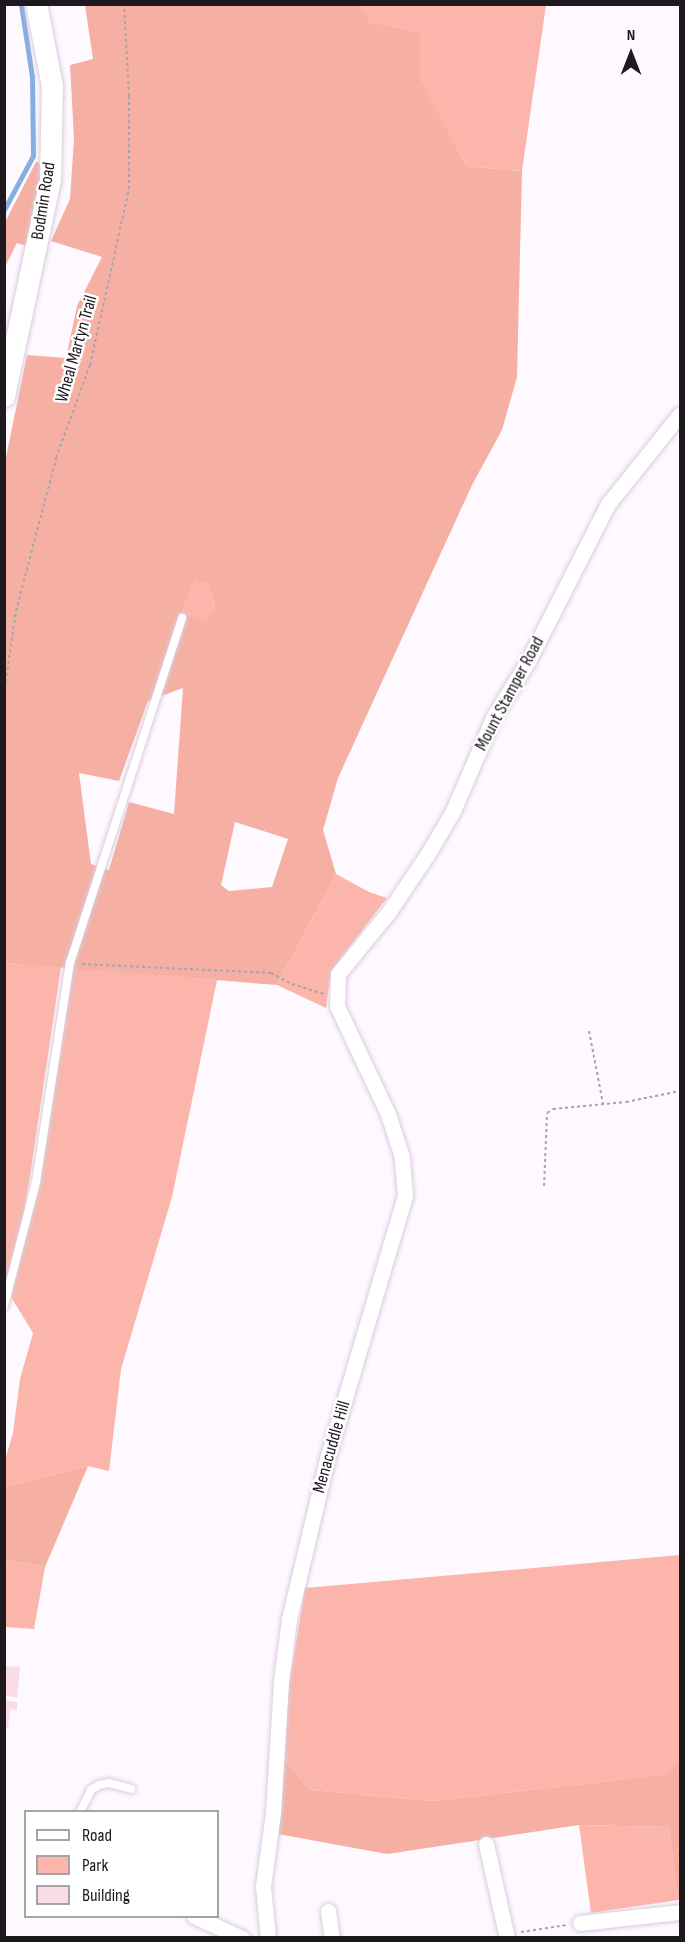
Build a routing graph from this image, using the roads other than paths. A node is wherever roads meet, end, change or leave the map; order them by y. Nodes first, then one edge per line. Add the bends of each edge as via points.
1 (36, 4) edge
2 (4, 396) edge
3 (681, 414) edge
4 (182, 618) dead end
5 (338, 974) joint
6 (4, 1306) edge
7 (131, 1789) dead end
8 (81, 1810) edge
9 (486, 1844) dead end
10 (328, 1911) dead end
11 (681, 1912) edge
12 (196, 1918) edge
13 (580, 1923) road end
14 (507, 1935) edge
15 (242, 1938) edge
16 (268, 1938) edge
17 (332, 1938) edge

1 - 2 main road, Bodmin Road via 52,87 50,180
3 - 5 street, Mount Stamper Road via 608,504 528,661 494,716 453,811 388,913
4 - 6 lane via 70,963 36,1182
5 - 16 street, Menacuddle Hill via 337,1006 388,1114 402,1157 405,1195 327,1459 289,1619 263,1886
7 - 8 lane via 110,1783 99,1785 91,1790
9 - 14 street
10 - 17 street
11 - 13 street
12 - 15 street

